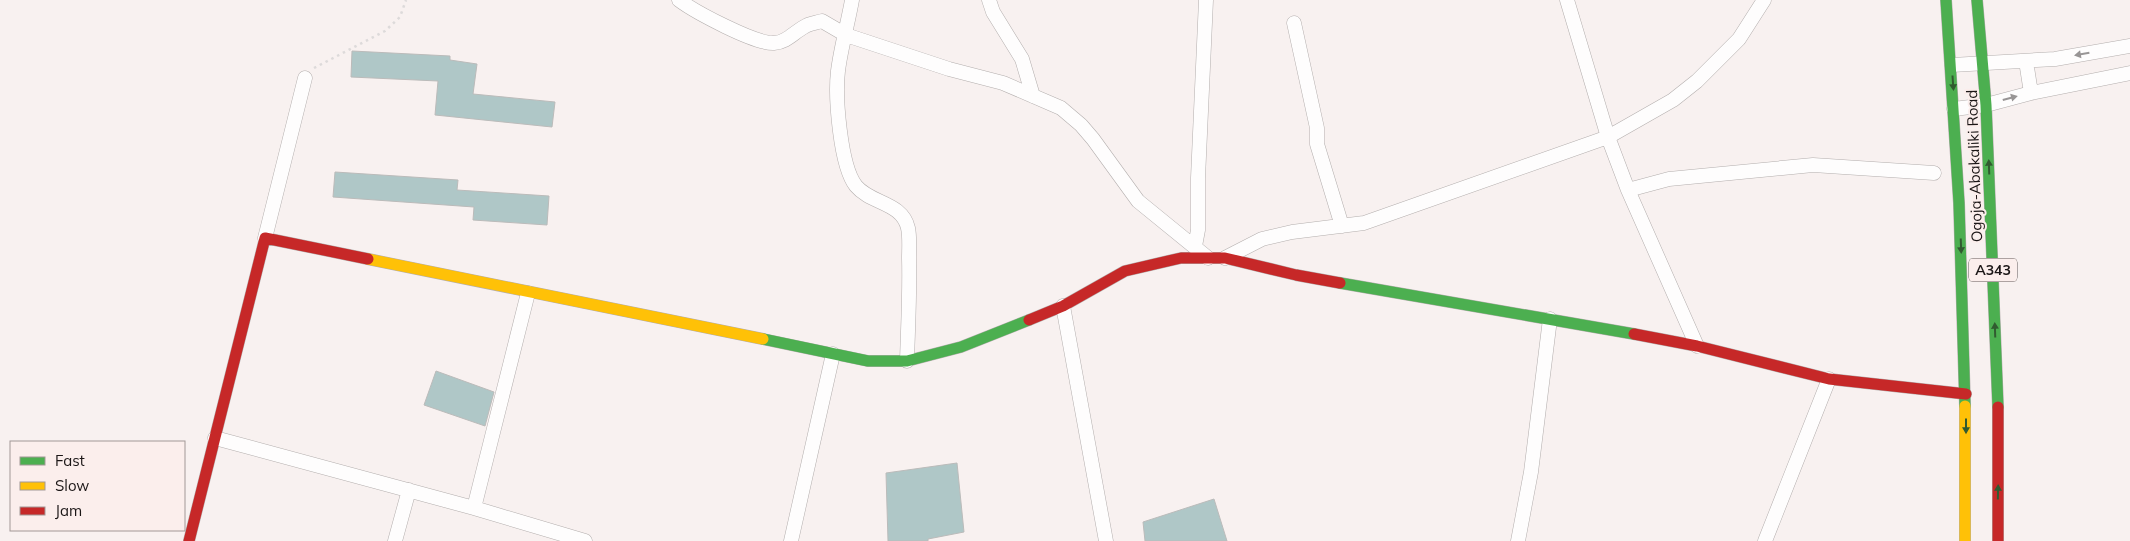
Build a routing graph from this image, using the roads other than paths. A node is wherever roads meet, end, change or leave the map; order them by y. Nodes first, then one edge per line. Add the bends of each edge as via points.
1 (679, 0) edge
2 (852, 0) edge
3 (989, 0) edge
4 (1206, 0) edge
5 (1567, 0) edge
6 (1764, 0) edge
7 (1946, 0) edge
8 (1978, 0) edge
9 (1294, 23) dead end
10 (846, 35) junction
11 (2130, 46) edge
12 (2026, 61) junction
13 (1984, 63) junction
14 (1952, 65) junction
15 (2130, 73) edge
16 (306, 78) road end
17 (2031, 93) junction
18 (1032, 96) junction
19 (1986, 105) junction
20 (1954, 109) junction
21 (1608, 137) junction
22 (1934, 173) dead end
23 (1628, 190) junction
24 (1342, 226) junction
25 (266, 238) junction
26 (1195, 246) junction
27 (1208, 258) junction
28 (1225, 258) junction
29 (528, 293) junction
30 (1063, 306) junction
31 (1550, 318) junction
32 (1697, 346) junction
33 (833, 354) junction
34 (907, 361) junction
35 (1829, 379) junction
36 (1966, 394) junction
37 (215, 438) junction
38 (409, 490) junction
39 (474, 508) junction
40 (189, 541) edge
41 (395, 541) edge
42 (585, 541) edge
43 (791, 541) edge
44 (1106, 541) edge
45 (1518, 541) edge
46 (1765, 541) edge
47 (1965, 541) edge
48 (1998, 541) edge

1 - 10 street via 753,38 773,43 822,21
2 - 10 street
3 - 18 street via 1022,59
4 - 26 street
5 - 21 street
6 - 21 street via 1739,39 1697,81 1672,100
7 - 14 main road, Ogoja-Abakaliki Road / A343
8 - 13 main road, Ogoja-Abakaliki Road / A343
9 - 24 street via 1317,128 1317,144
10 - 18 street via 948,69 1004,83
10 - 34 street via 838,71 842,146 848,168 857,186 892,206 908,227
11 -> 12 street
12 - 13 street
12 - 17 street
13 - 14 street
13 - 19 main road, Ogoja-Abakaliki Road / A343
14 -> 20 main road, Ogoja-Abakaliki Road / A343
15 - 17 street
16 - 25 street
19 -> 17 street
18 - 26 street via 1061,108 1081,125 1138,201
19 - 20 street
48 -> 19 main road, Ogoja-Abakaliki Road / A343 via 1999,435
20 -> 36 main road, Ogoja-Abakaliki Road / A343
21 - 23 street
21 - 24 street via 1364,223
22 - 23 street via 1813,165 1669,179
23 - 32 street
24 - 28 street via 1262,239
25 - 29 main road
25 - 37 main road
26 - 27 street
27 - 28 main road
27 - 30 main road via 1181,258 1125,271
28 - 31 main road via 1296,275
29 - 33 main road
29 - 39 street
30 - 34 main road via 961,347
30 - 44 street
31 - 32 main road
31 - 45 street via 1531,472
32 - 35 main road
33 - 34 main road via 868,361
33 - 43 street
35 - 36 main road
35 - 46 street
36 -> 47 main road, Ogoja-Abakaliki Road / A343
37 - 38 street
37 - 40 main road
38 - 39 street
38 - 41 street
39 - 42 street

